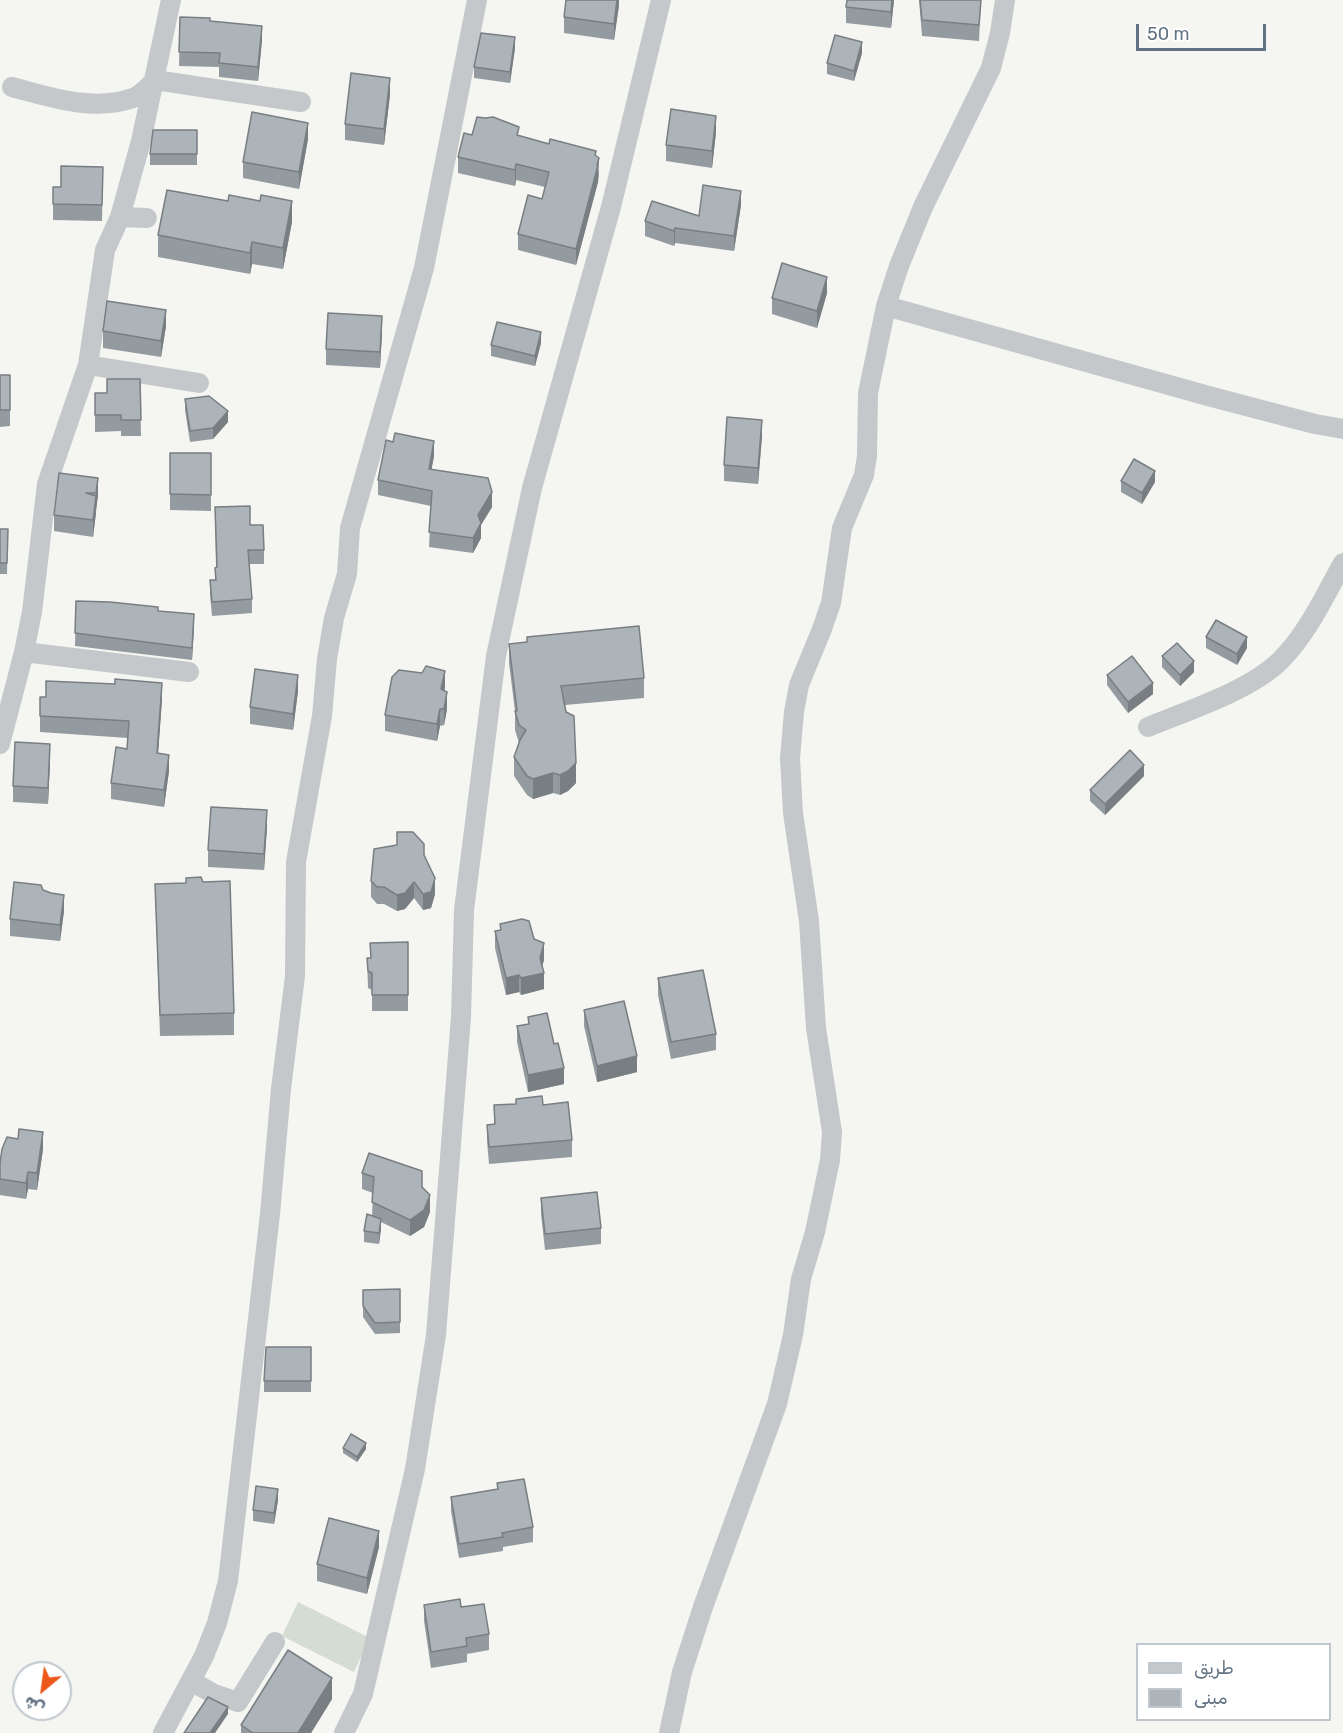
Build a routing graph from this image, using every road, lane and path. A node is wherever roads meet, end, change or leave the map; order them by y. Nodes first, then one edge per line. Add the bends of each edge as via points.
1 (171, 0) edge
2 (477, 0) edge
3 (661, 0) edge
4 (1005, 0) edge
5 (155, 80) junction
6 (12, 87) dead end
7 (301, 102) dead end
8 (120, 217) junction
9 (147, 218) dead end
10 (886, 306) junction
11 (88, 365) junction
12 (199, 383) dead end
13 (1343, 429) edge
14 (1343, 563) edge
15 (24, 652) junction
16 (189, 672) dead end
17 (1148, 727) dead end
18 (0, 744) edge
19 (275, 1642) dead end
20 (191, 1681) junction
21 (163, 1733) edge
22 (344, 1733) edge
23 (669, 1733) edge

1 - 5 street
2 - 20 street via 424,268 350,528 347,574 327,659 322,716 296,862 295,976 228,1581 218,1623
3 - 22 street via 610,207 532,489 496,656 464,910 461,1017 436,1335 415,1469 363,1694
4 - 10 street via 991,68 923,207
5 - 6 street via 135,98 83,104
5 - 7 street
5 - 8 street
8 - 9 street
8 - 11 street via 105,250
10 - 13 street via 1233,403
10 - 23 street via 868,393 864,475 842,528 831,603 799,685 790,738 793,813 808,921 816,1028 832,1132 828,1176 801,1279 794,1335 777,1404 703,1607 682,1672
11 - 12 street
11 - 15 street via 47,484
14 - 17 street via 1313,618 1279,662 1238,689
15 - 16 street
15 - 18 street
19 - 20 street via 238,1702
20 - 21 street

